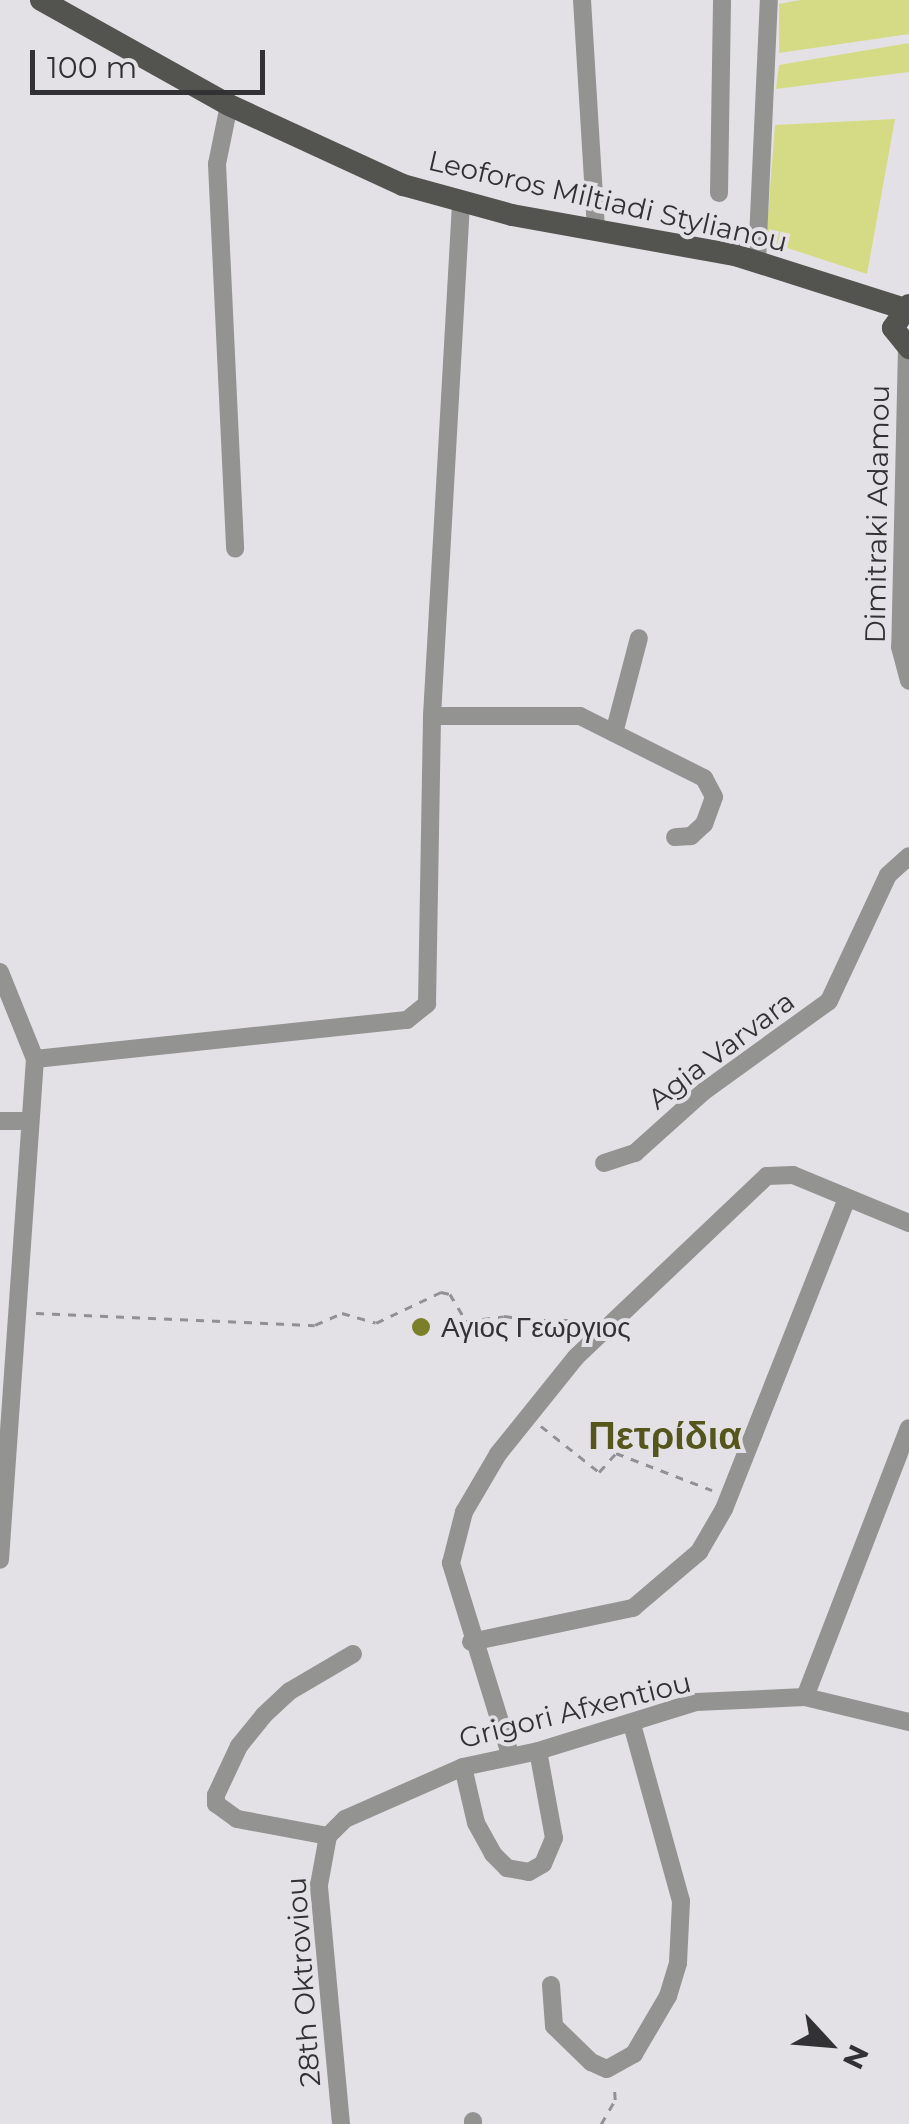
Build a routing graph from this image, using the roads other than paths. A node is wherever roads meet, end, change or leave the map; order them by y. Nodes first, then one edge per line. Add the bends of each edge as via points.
1 (41, 0) edge
2 (582, 0) edge
3 (722, 0) edge
4 (768, 0) edge
5 (229, 106) junction
6 (719, 193) dead end
7 (461, 204) junction
8 (596, 231) junction
9 (757, 261) junction
10 (903, 327) edge
11 (907, 424) edge
12 (235, 549) dead end
13 (640, 638) dead end
14 (909, 680) edge
15 (432, 716) junction
16 (614, 733) junction
17 (675, 837) dead end
18 (909, 856) edge
19 (0, 972) edge
20 (35, 1059) junction
21 (0, 1121) edge
22 (30, 1121) junction
23 (604, 1163) dead end
24 (847, 1198) junction
25 (909, 1223) edge
26 (909, 1428) edge
27 (0, 1560) edge
28 (472, 1642) junction
29 (353, 1654) dead end
30 (805, 1697) junction
31 (909, 1722) edge
32 (632, 1724) junction
33 (538, 1751) junction
34 (510, 1754) junction
35 (462, 1766) junction
36 (328, 1836) junction
37 (551, 1986) dead end
38 (342, 2124) edge

1 - 5 main road, Leoforos Miltiadi Stylianou
2 - 8 street
3 - 6 street
4 - 9 street
5 - 7 main road, Leoforos Miltiadi Stylianou via 358,169
5 - 12 street via 217,164
7 - 8 main road, Leoforos Miltiadi Stylianou
7 - 15 street
8 - 9 main road, Leoforos Miltiadi Stylianou
9 - 10 main road, Leoforos Miltiadi Stylianou via 814,280
10 - 11 street, Dimitraki Adamou
11 - 14 street, Dimitraki Adamou via 900,647
13 - 16 street
15 - 16 street via 580,716
15 - 20 street via 429,996 416,1016
16 - 17 street via 712,786 704,824 691,836
18 - 23 street, Agia Varvara via 888,875 830,1001 703,1092 634,1152
19 - 20 street
20 - 22 street
21 - 22 street
22 - 27 street
24 - 25 street
24 - 28 street via 729,1496 699,1552 634,1608
24 - 28 street via 784,1173 756,1182 576,1357 478,1487 453,1540 454,1586
26 - 30 street
28 - 34 street
29 - 36 street via 290,1691 264,1716 239,1746 216,1795 216,1804 237,1818
30 - 31 street, Grigori Afxentiou
30 - 32 street, Grigori Afxentiou via 696,1702
32 - 33 street, Grigori Afxentiou
32 - 37 street via 676,1874 682,1930 657,2019 634,2054 614,2069 591,2062 554,2026
33 - 34 street, Grigori Afxentiou
33 - 35 street via 554,1838 543,1864 530,1872 507,1868 493,1854 476,1823
34 - 35 street, Grigori Afxentiou
35 - 36 street, Grigori Afxentiou via 372,1805
36 - 38 street, 28th Oktroviou via 319,1885

